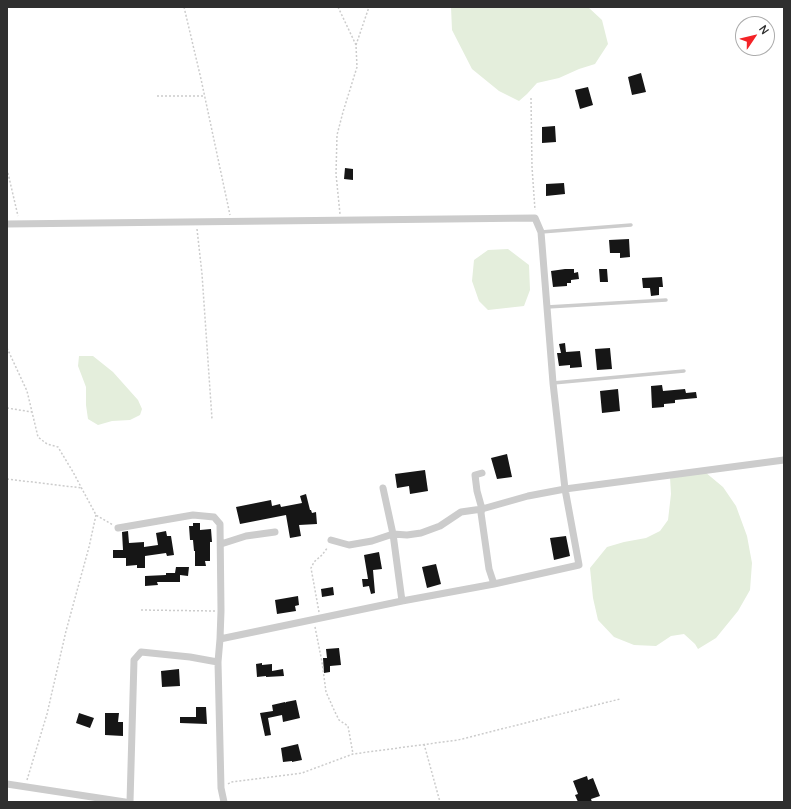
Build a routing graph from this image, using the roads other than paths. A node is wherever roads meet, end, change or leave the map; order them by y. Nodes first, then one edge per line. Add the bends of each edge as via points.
1 (7, 224) edge
2 (631, 224) dead end
3 (541, 232) junction
4 (666, 300) dead end
5 (547, 307) junction
6 (684, 371) dead end
7 (553, 383) junction
8 (784, 460) edge
9 (482, 473) dead end
10 (383, 488) dead end
11 (565, 489) junction
12 (482, 509) junction
13 (118, 528) road end
14 (275, 532) dead end
15 (393, 534) junction
16 (331, 540) road end
17 (221, 544) junction
18 (494, 584) junction
19 (402, 601) junction
20 (220, 639) junction
21 (218, 662) junction
22 (7, 784) edge
23 (124, 802) edge
24 (130, 802) edge
25 (224, 802) edge

1 - 3 street via 536,218
2 - 3 lane
3 - 5 street
4 - 5 lane
5 - 7 street
6 - 7 lane
7 - 11 street
8 - 11 street
9 - 12 street via 475,475
10 - 15 street
11 - 12 street
11 - 18 street via 579,565
12 - 15 street via 461,512 440,526 421,532
12 - 18 street via 489,569
13 - 17 street via 193,515 214,517 220,524
14 - 17 street via 246,536
15 - 16 street via 350,545
15 - 19 street
17 - 20 street
18 - 19 street
19 - 20 street
20 - 21 street
21 - 24 street via 141,652 134,660
21 - 25 street via 221,788
22 - 23 street

